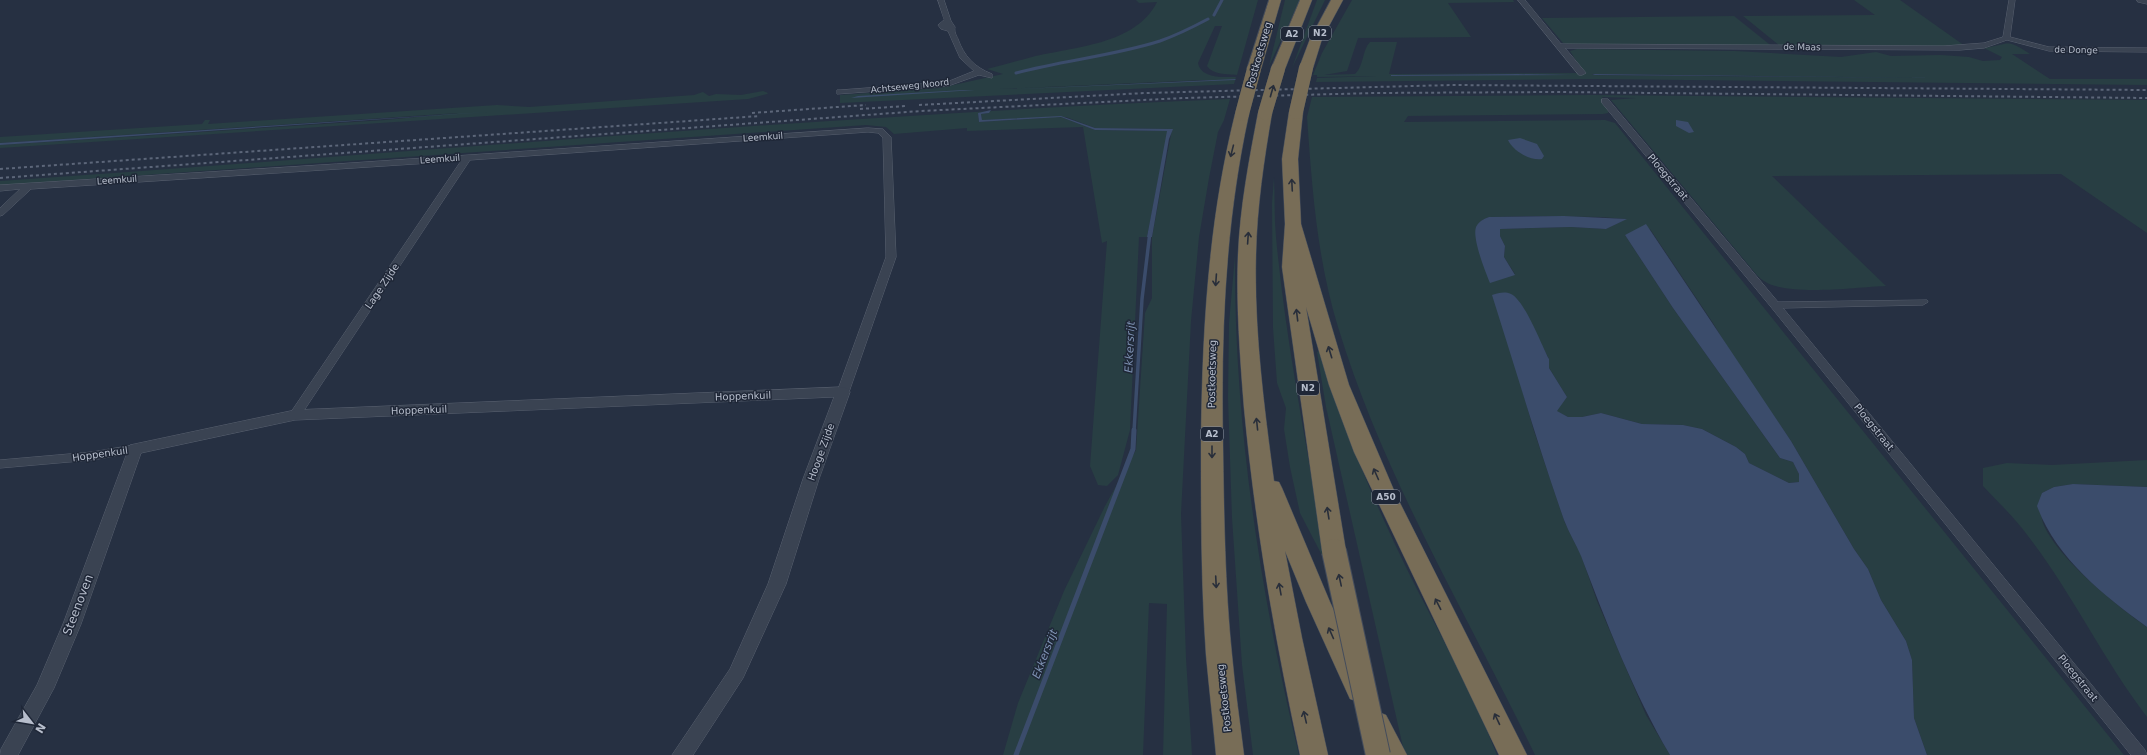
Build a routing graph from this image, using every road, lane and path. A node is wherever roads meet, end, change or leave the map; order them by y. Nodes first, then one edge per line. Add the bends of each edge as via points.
1 (941, 0) edge
2 (1275, 0) edge
3 (1306, 0) edge
4 (1337, 0) edge
5 (1521, 0) edge
6 (2012, 0) edge
7 (2141, 0) edge
8 (2147, 1) edge
9 (2006, 38) junction
10 (1558, 46) junction
11 (2147, 50) edge
12 (979, 72) junction
13 (1582, 73) dead end
14 (989, 76) dead end
15 (840, 92) dead end
16 (1605, 101) dead end
17 (1605, 116) dead end
18 (1617, 116) junction
19 (880, 131) joint
20 (468, 157) junction
21 (29, 186) junction
22 (0, 188) edge
23 (0, 213) edge
24 (1293, 224) junction
25 (1923, 302) dead end
26 (1775, 305) junction
27 (843, 392) junction
28 (296, 415) junction
29 (135, 449) junction
30 (1261, 463) junction
31 (0, 464) edge
32 (8, 755) edge
33 (682, 755) edge
34 (1230, 755) edge
35 (1314, 755) edge
36 (1378, 755) edge
37 (1393, 755) edge
38 (1513, 755) edge
39 (2140, 755) edge

1 - 12 street via 948,21 941,25 951,30 964,61
2 -> 34 highway, Postkoetsweg / A2, bridge via 1230,157 1213,321 1212,513 1219,655
30 -> 3 highway, A2, bridge via 1248,322 1247,256 1251,202 1256,157 1265,113 1278,69
24 -> 4 highway, N2, bridge via 1290,159 1296,112 1306,68 1316,40
5 - 10 street
6 - 9 street
7 - 8 street
9 - 10 street, de Maas via 1996,43 1969,48
9 - 11 street, de Donge via 2049,49
10 - 13 street
12 - 14 street
12 - 15 street, Achtseweg Noord via 948,84
16 - 18 street, Ploegstraat
17 - 18 street
18 - 26 street, Ploegstraat
19 - 20 street, Leemkuil
19 - 27 street, Hooge Zijde via 887,137 891,257
20 - 21 street, Leemkuil
20 - 28 street, Lage Zijde
21 - 22 street, Leemkuil
21 - 23 street
36 -> 24 highway, N2, bridge via 1334,551 1291,267
38 -> 24 highway, A50 via 1497,718 1400,527 1347,406
25 - 26 street
26 - 39 street, Ploegstraat
27 - 28 street, Hoppenkuil
27 - 33 street, Hooge Zijde via 777,584 740,666
28 - 29 street, Hoppenkuil
29 - 31 street, Hoppenkuil via 92,456
29 - 32 street, Steenoven via 72,624 45,688
35 -> 30 highway, A2 via 1294,668 1268,520
37 -> 30 highway via 1346,666

